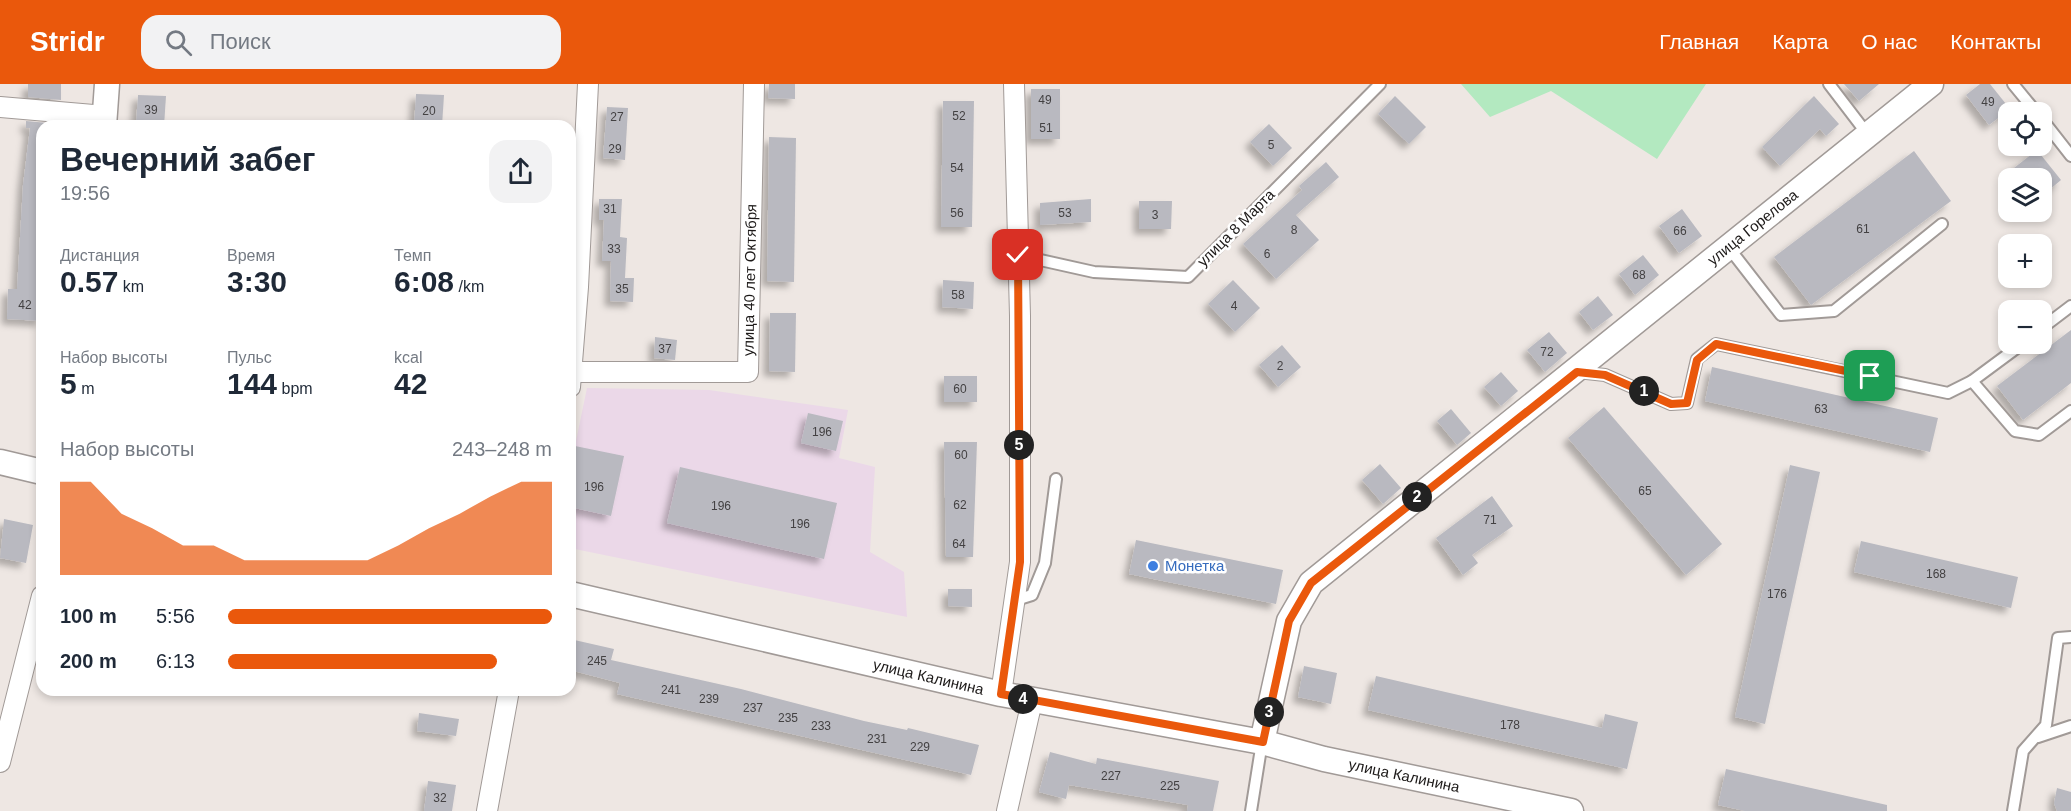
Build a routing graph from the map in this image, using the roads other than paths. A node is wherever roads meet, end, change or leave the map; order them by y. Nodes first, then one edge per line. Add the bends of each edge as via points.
1 (107, 84) edge
2 (588, 84) edge
3 (754, 84) edge
4 (1014, 84) edge
5 (1380, 84) edge
6 (1829, 84) edge
7 (1931, 84) edge
8 (2013, 84) edge
9 (2028, 102) edge
10 (0, 107) edge
11 (97, 120) edge
12 (104, 120) edge
13 (2052, 132) edge
14 (1868, 135) junction
15 (2071, 156) edge
16 (1942, 225) dead end
17 (1729, 248) junction
18 (1018, 255) junction
19 (576, 292) edge
20 (2071, 306) edge
21 (2052, 320) edge
22 (2008, 354) edge
23 (1577, 372) junction
24 (576, 379) edge
25 (1972, 381) junction
26 (2071, 411) edge
27 (0, 462) edge
28 (36, 471) edge
29 (1056, 479) dead end
30 (576, 595) edge
31 (1016, 600) junction
32 (36, 620) edge
33 (2071, 637) edge
34 (1001, 694) junction
35 (508, 696) edge
36 (1032, 701) junction
37 (2071, 721) edge
38 (2046, 725) junction
39 (2071, 726) edge
40 (2032, 739) junction
41 (1263, 742) junction
42 (0, 762) edge
43 (487, 811) edge
44 (1007, 811) edge
45 (1251, 811) edge
46 (1571, 811) edge
47 (2013, 811) edge

1 - 12 street
2 - 19 street
3 - 24 street, улица 40 лет Октября via 748,372
4 - 18 street
5 - 18 lane, улица 8 Марта via 1188,276 1094,272
6 - 14 lane
7 - 14 street, улица Горелова
8 - 9 lane
10 - 11 street
13 - 15 lane
14 - 17 street, улица Горелова
16 - 17 lane via 1834,311 1781,315
17 - 23 street, улица Горелова
18 - 31 street via 1020,562
20 - 21 lane
22 - 25 lane
23 - 25 lane via 1605,375 1671,404 1687,403 1697,360 1716,344 1948,393
23 - 41 street, улица Горелова via 1311,583 1289,621
25 - 26 lane via 2015,431 2039,435
27 - 28 street
29 - 31 lane via 1046,563 1032,595
30 - 34 street, улица Калинина
31 - 34 street
32 - 42 street
33 - 38 lane via 2058,638
34 - 36 street, улица Калинина
35 - 43 street
36 - 41 street, улица Калинина
36 - 44 street
37 - 38 lane
38 - 40 lane
39 - 40 lane
40 - 47 lane via 2023,751
41 - 45 lane
41 - 46 street, улица Калинина via 1324,759

